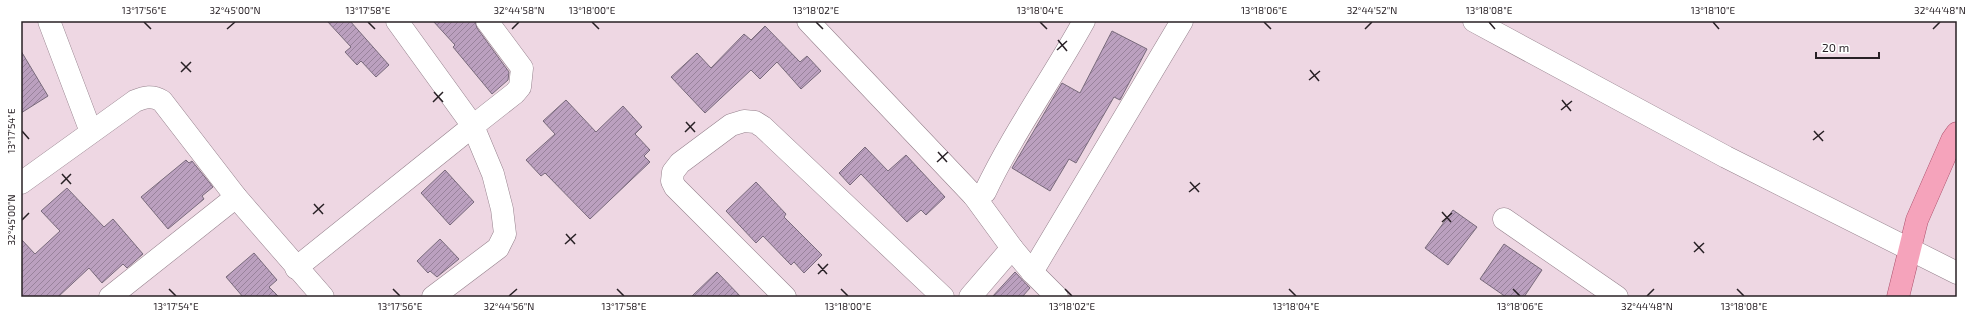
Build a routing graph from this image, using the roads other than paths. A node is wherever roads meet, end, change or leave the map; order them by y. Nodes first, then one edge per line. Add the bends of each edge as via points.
1 (49, 21) edge
2 (397, 21) edge
3 (487, 21) edge
4 (808, 21) edge
5 (1084, 21) edge
6 (1182, 21) edge
7 (1474, 21) edge
8 (473, 126) junction
9 (92, 132) junction
10 (1957, 133) edge
11 (21, 183) edge
12 (974, 196) junction
13 (236, 197) junction
14 (1504, 218) dead end
15 (1012, 248) junction
16 (1910, 248) junction
17 (296, 268) junction
18 (1032, 272) junction
19 (1957, 273) edge
20 (110, 297) edge
21 (323, 297) edge
22 (433, 297) edge
23 (786, 297) edge
24 (943, 297) edge
25 (970, 297) edge
26 (1057, 297) edge
27 (1617, 297) edge
28 (1898, 297) edge

1 - 9 street
2 - 8 street
3 - 8 street via 522,68 521,80 520,87 515,93
4 - 12 street
5 - 12 street via 998,165 985,192
6 - 18 street
7 - 16 street via 1726,157
8 - 17 street
8 - 22 street via 493,174 505,234 498,248
9 - 11 street
9 - 13 street via 135,101 144,97 154,97 162,101
10 - 16 main road via 1917,220
12 - 15 street
13 - 17 street
13 - 20 street
14 - 27 street
15 - 18 street
15 - 25 street
16 - 19 street
16 - 28 main road
17 - 21 street
18 - 26 street
23 - 24 street via 672,181 673,172 680,163 731,125 744,121 755,122 763,127

